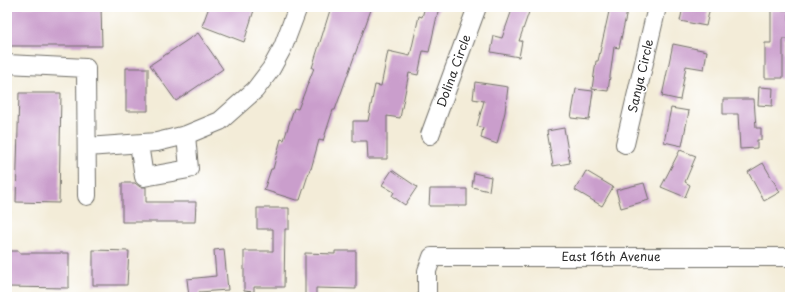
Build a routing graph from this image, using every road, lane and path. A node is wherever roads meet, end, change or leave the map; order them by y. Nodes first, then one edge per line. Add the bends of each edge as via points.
1 (298, 7) edge
2 (477, 7) edge
3 (657, 7) edge
4 (7, 64) edge
5 (186, 135) junction
6 (430, 135) dead end
7 (139, 144) junction
8 (625, 144) dead end
9 (87, 147) junction
10 (87, 196) dead end
11 (790, 257) edge
12 (427, 297) edge

1 - 5 street via 283,47 255,90 220,121
2 - 6 street, Dolina Circle
3 - 8 street, Sanya Circle
4 - 9 street via 86,68
5 - 7 street
5 - 7 street via 189,170 144,177
7 - 9 street
9 - 10 street
11 - 12 street, East 16th Avenue via 432,257 427,271

